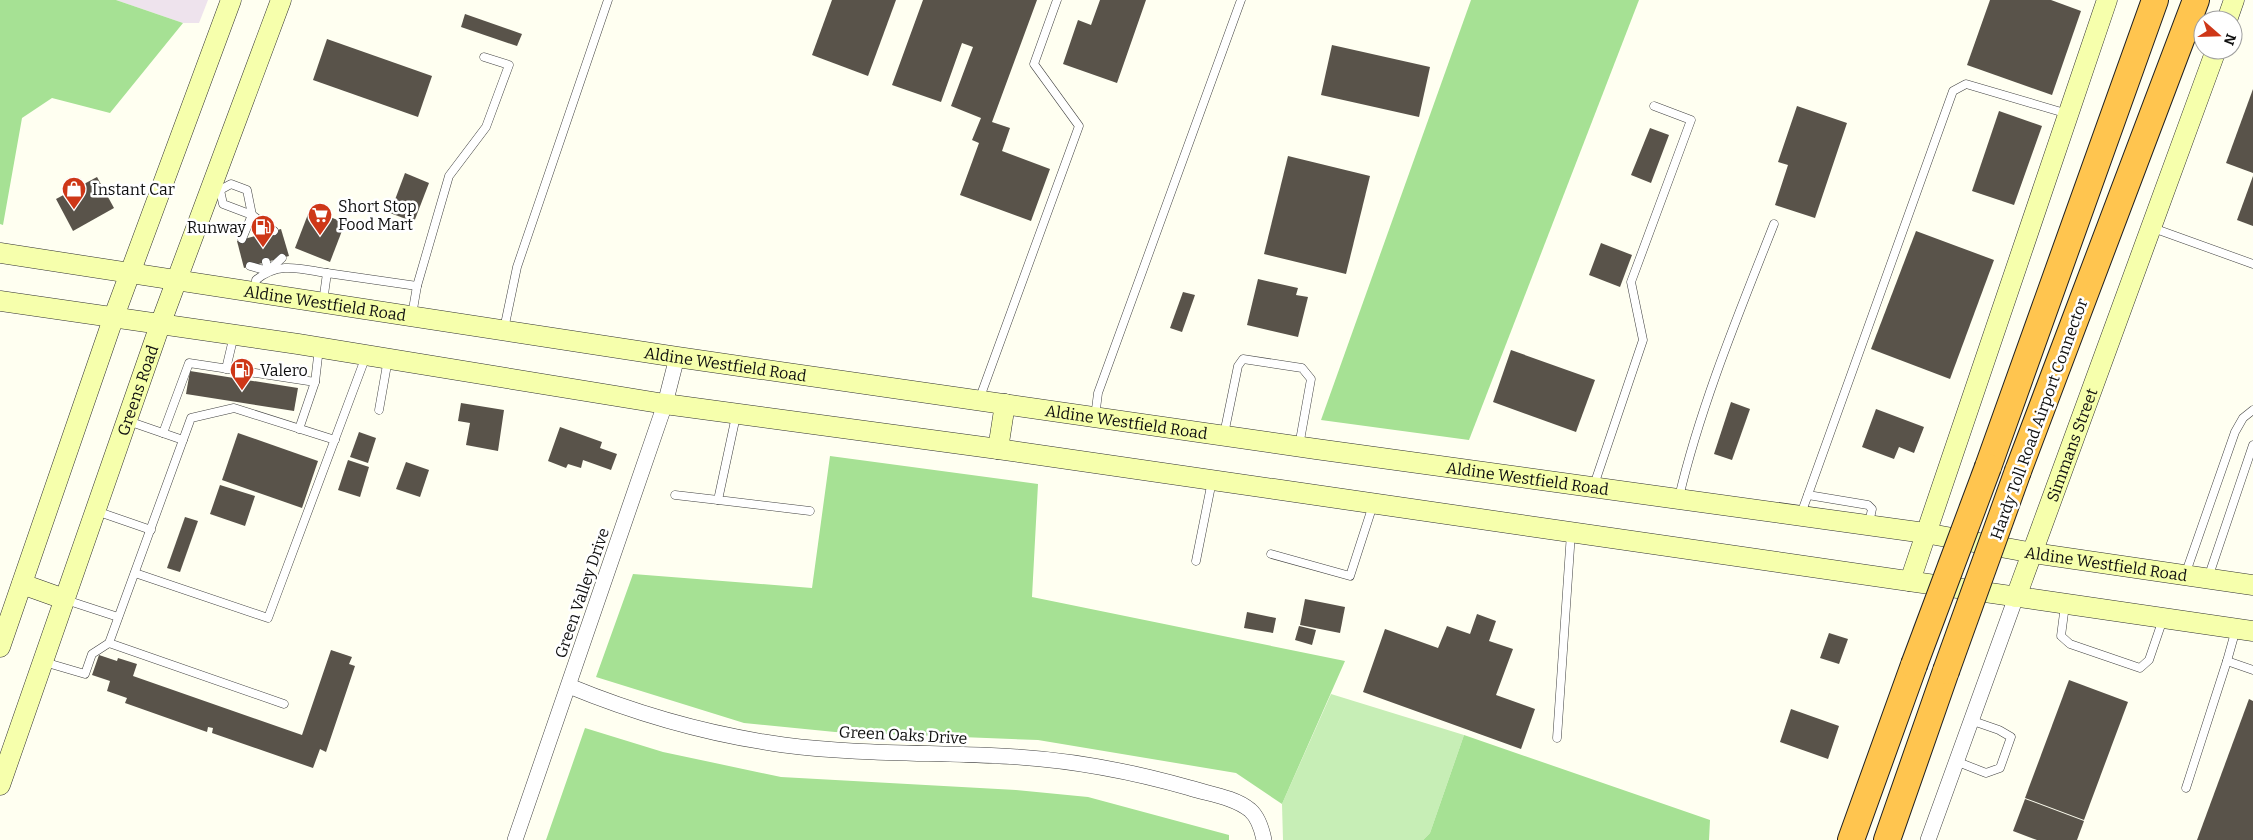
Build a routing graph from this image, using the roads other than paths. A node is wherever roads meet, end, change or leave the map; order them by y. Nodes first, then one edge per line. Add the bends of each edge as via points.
1 (231, 0) edge
2 (281, 0) edge
3 (608, 0) edge
4 (1057, 0) edge
5 (1242, 0) edge
6 (2107, 0) edge
7 (2155, 0) edge
8 (2196, 0) edge
9 (484, 57) dead end
10 (2212, 60) edge
11 (1654, 106) dead end
12 (2060, 111) junction
13 (216, 189) junction
14 (252, 215) junction
15 (1774, 224) dead end
16 (2153, 228) junction
17 (274, 231) dead end
18 (259, 235) dead end
19 (242, 239) dead end
20 (0, 253) edge
21 (282, 258) dead end
22 (266, 262) dead end
23 (2253, 264) edge
24 (250, 266) dead end
25 (268, 271) junction
26 (130, 273) junction
27 (327, 273) junction
28 (176, 281) junction
29 (417, 286) junction
30 (254, 293) junction
31 (0, 301) edge
32 (322, 303) junction
33 (412, 317) junction
34 (113, 319) junction
35 (160, 325) junction
36 (504, 330) junction
37 (234, 336) junction
38 (319, 348) junction
39 (366, 356) junction
40 (677, 357) junction
41 (388, 359) junction
42 (226, 369) junction
43 (315, 382) junction
44 (979, 400) junction
45 (664, 404) junction
46 (1005, 404) junction
47 (379, 410) dead end
48 (2253, 410) edge
49 (737, 414) junction
50 (1095, 417) junction
51 (127, 420) junction
52 (299, 429) junction
53 (163, 433) junction
54 (1224, 436) junction
55 (183, 440) junction
56 (334, 440) junction
57 (2253, 445) edge
58 (1299, 446) junction
59 (998, 449) junction
60 (1212, 481) junction
61 (1593, 487) junction
62 (675, 495) dead end
63 (1808, 495) junction
64 (1679, 499) junction
65 (718, 500) junction
66 (1373, 505) junction
67 (95, 511) junction
68 (810, 511) dead end
69 (1800, 516) junction
70 (1869, 526) junction
71 (150, 530) junction
72 (1570, 533) junction
73 (1925, 533) junction
74 (2033, 553) junction
75 (1271, 554) dead end
76 (1196, 561) dead end
77 (135, 573) junction
78 (2185, 575) junction
79 (2208, 578) junction
80 (1910, 581) junction
81 (22, 584) junction
82 (2253, 584) edge
83 (2016, 597) junction
84 (64, 599) junction
85 (2065, 604) junction
86 (118, 617) junction
87 (2163, 619) junction
88 (2245, 630) edge
89 (109, 643) junction
90 (0, 647) edge
91 (42, 661) junction
92 (2227, 661) junction
93 (2253, 670) edge
94 (569, 686) junction
95 (284, 704) dead end
96 (1973, 722) junction
97 (1557, 738) dead end
98 (1958, 762) junction
99 (0, 785) edge
100 (2186, 788) dead end
101 (515, 840) edge
102 (1264, 840) edge
103 (1851, 840) edge
104 (1887, 840) edge
105 (1928, 840) edge

1 - 26 main road
2 - 13 main road, Greens Road
3 - 36 lane via 517,267
4 - 44 lane via 1034,64 1078,126
5 - 50 lane via 1098,393
6 - 12 main road
7 - 103 highway, Hardy Toll Road Airport Connector, bridge
8 - 104 highway, Hardy Toll Road Airport Connector, bridge via 2018,471
9 - 29 lane via 509,65 486,127 448,176
10 - 16 main road, Simmans Street
11 - 61 lane via 1691,120 1631,282 1643,340
12 - 63 lane via 1966,84 1953,91
12 - 73 main road
13 - 14 lane via 222,204
13 - 14 lane via 231,184 247,190
13 - 28 main road, Greens Road
14 - 17 lane
14 - 18 lane
14 - 19 lane
15 - 64 lane via 1728,344
16 - 23 lane
16 - 74 main road, Simmans Street
20 - 26 main road, Aldine Westfield Road
21 - 25 lane
22 - 25 lane
24 - 25 lane
25 - 27 lane via 288,267
25 - 30 lane via 256,280
26 - 28 main road, Aldine Westfield Road
26 - 34 main road
27 - 29 lane
27 - 32 lane
28 - 30 main road, Aldine Westfield Road
28 - 35 main road, Greens Road
29 - 33 lane
30 - 32 main road, Aldine Westfield Road
31 - 34 main road
32 - 33 main road, Aldine Westfield Road
33 - 36 main road, Aldine Westfield Road
34 - 35 main road
34 - 81 main road
35 - 37 main road
35 - 51 main road, Greens Road
36 - 40 main road, Aldine Westfield Road
37 - 38 main road
37 - 42 lane
38 - 39 main road
38 - 43 lane
39 - 41 main road
39 - 56 lane
40 - 44 main road, Aldine Westfield Road
40 - 45 street, Green Valley Drive
41 - 45 main road
41 - 47 lane
42 - 43 lane
42 - 53 lane via 189,363
43 - 52 lane
44 - 46 main road, Aldine Westfield Road
45 - 49 main road
45 - 94 street, Green Valley Drive
46 - 50 main road, Aldine Westfield Road
46 - 59 main road
48 - 78 lane via 2243,418 2235,432
49 - 59 main road
49 - 65 lane
50 - 54 main road, Aldine Westfield Road
51 - 53 lane
51 - 67 main road, Greens Road
52 - 55 lane via 234,408 190,418
52 - 56 lane
53 - 55 lane
54 - 58 main road, Aldine Westfield Road
54 - 58 lane via 1242,359 1302,368 1311,379
55 - 71 lane
56 - 77 lane via 268,618
57 - 79 lane
58 - 61 main road, Aldine Westfield Road
59 - 60 main road
60 - 66 main road
60 - 76 lane
61 - 64 main road, Aldine Westfield Road
62 - 65 lane
63 - 69 lane
63 - 70 lane via 1868,505 1872,509
64 - 69 main road, Aldine Westfield Road
65 - 68 lane
66 - 72 main road
66 - 75 lane via 1350,576
67 - 71 lane
67 - 84 main road, Greens Road
69 - 70 main road, Aldine Westfield Road
70 - 73 main road, Aldine Westfield Road
71 - 77 lane
72 - 80 main road
72 - 97 lane
73 - 74 main road, Aldine Westfield Road
73 - 80 main road
74 - 78 main road, Aldine Westfield Road
74 - 83 main road, Simmans Street
77 - 86 lane
78 - 79 main road, Aldine Westfield Road
79 - 82 main road, Aldine Westfield Road
80 - 83 main road
81 - 84 main road
81 - 90 main road
83 - 85 main road
83 - 96 street, Simmans Street
84 - 86 lane
84 - 91 main road, Greens Road
85 - 87 main road
85 - 87 lane via 2061,636 2070,644 2140,668 2149,660
86 - 89 lane
87 - 88 main road
88 - 92 lane
89 - 91 lane via 92,654 85,674
89 - 95 lane
91 - 99 main road, Greens Road
92 - 93 lane
92 - 100 lane
94 - 101 street, Green Valley Drive
94 - 102 street, Green Oaks Drive via 608,702 672,721 785,745 926,755 1018,757 1093,765 1238,802 1258,820
96 - 98 street, Simmans Street
96 - 98 lane via 2011,737 2000,768 1986,773
98 - 105 street, Simmans Street

